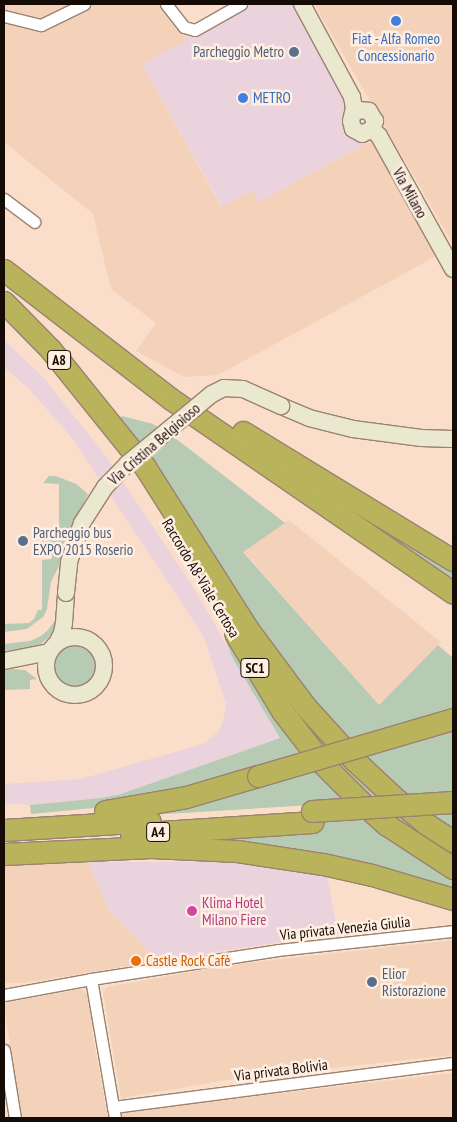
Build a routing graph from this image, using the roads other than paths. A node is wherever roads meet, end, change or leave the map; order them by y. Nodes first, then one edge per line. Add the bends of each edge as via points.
1 (84, 4) edge
2 (166, 4) edge
3 (241, 4) edge
4 (302, 4) edge
5 (311, 4) edge
6 (4, 16) edge
7 (360, 112) junction
8 (4, 199) edge
9 (34, 222) dead end
10 (450, 263) edge
11 (4, 270) edge
12 (4, 302) edge
13 (66, 318) junction
14 (281, 406) junction
15 (109, 422) junction
16 (453, 429) edge
17 (453, 439) edge
18 (453, 560) edge
19 (66, 593) junction
20 (453, 593) edge
21 (78, 636) junction
22 (53, 647) junction
23 (6, 661) edge
24 (47, 674) junction
25 (453, 719) edge
26 (453, 802) edge
27 (453, 814) edge
28 (313, 817) junction
29 (4, 820) edge
30 (4, 830) edge
31 (453, 840) edge
32 (4, 842) edge
33 (4, 854) edge
34 (453, 868) edge
35 (453, 899) edge
36 (453, 931) edge
37 (91, 979) junction
38 (4, 995) edge
39 (4, 1050) edge
40 (453, 1063) edge
41 (114, 1113) edge
42 (15, 1118) edge

1 - 6 street via 41,25
2 - 3 street via 184,27 195,30
4 - 7 street
5 - 7 street via 365,101
7 - 10 street, Via Milano via 350,121 356,132 365,133 372,129 379,136
8 - 9 street
11 - 13 highway
12 - 15 highway, A8 via 51,350
13 - 18 highway via 119,349 223,420
13 - 20 highway via 171,399
14 - 16 street, Via Cristina Belgioioso via 310,414 412,428
14 - 17 street, Via Cristina Belgioioso via 309,418 353,429
14 - 19 street, Via Cristina Belgioioso, bridge via 243,389 224,388 212,394 127,464 106,487 82,523 69,562
15 - 31 highway via 145,467 247,628 289,686 327,732 374,779 425,822
15 - 34 highway, Raccordo A8-Viale Certosa / SC1 via 271,694 311,750 360,802 388,825
19 - 21 street, Via Cristina Belgioioso
19 - 22 street, Via Cristina Belgioioso via 62,633
21 - 22 street via 67,637
21 - 24 street via 92,642 102,654 104,669 96,686 84,694 67,694 55,687
22 - 23 street
22 - 24 street via 46,663
23 - 24 street
25 - 29 highway, bridge via 152,804
26 - 28 highway, A4, bridge
27 - 28 highway, A4
28 - 30 highway, A4
28 - 32 highway, A4
33 - 35 highway via 150,847 237,851 323,864
36 - 37 street, Via privata Venezia Giulia via 278,950
37 - 38 street, Via privata Venezia Giulia
37 - 41 street
39 - 42 street
40 - 41 street, Via privata Bolivia

